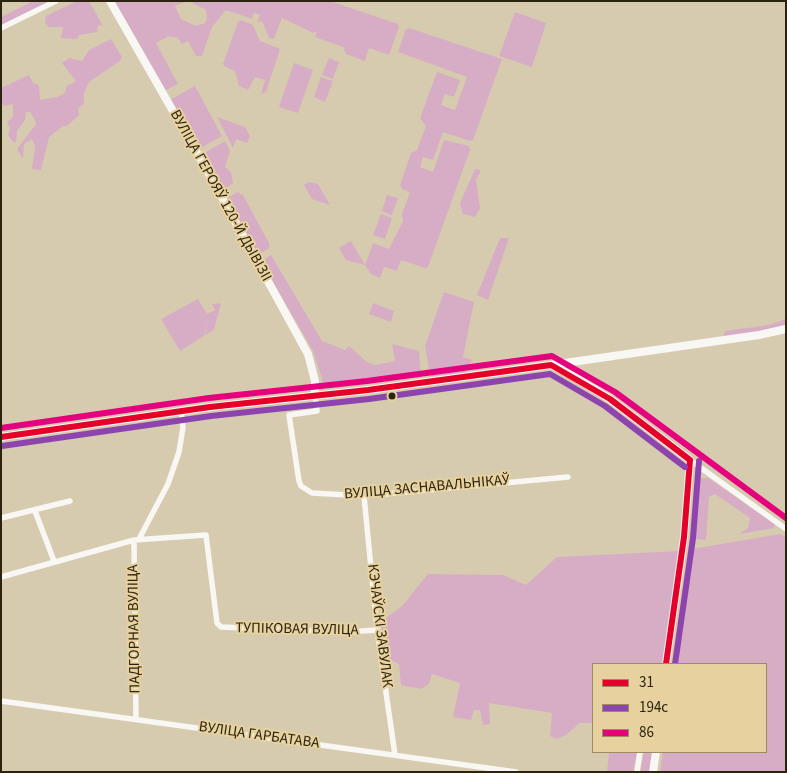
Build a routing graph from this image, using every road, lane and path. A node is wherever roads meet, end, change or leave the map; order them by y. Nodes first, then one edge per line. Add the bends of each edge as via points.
1 (56, 1) edge
2 (110, 1) edge
3 (1, 28) edge
4 (786, 329) edge
5 (550, 365) junction
6 (315, 396) junction
7 (181, 411) junction
8 (1, 437) edge
9 (690, 460) junction
10 (568, 477) dead end
11 (364, 496) junction
12 (70, 501) dead end
13 (35, 511) junction
14 (1, 518) edge
15 (786, 529) edge
16 (136, 539) junction
17 (54, 561) junction
18 (1, 577) edge
19 (377, 630) junction
20 (666, 663) edge
21 (1, 701) edge
22 (136, 719) junction
23 (640, 753) edge
24 (656, 753) edge
25 (395, 755) junction
26 (516, 772) edge
27 (637, 772) edge
28 (653, 772) edge

1 - 3 street
2 - 6 main road, ВУЛІЦА ГЕРОЯЎ 120-Й ДЫВІЗІІ via 308,354
4 - 5 main road
5 - 6 main road
5 - 9 main road via 605,396
6 - 7 main road
6 - 11 street, ВУЛІЦА ЗАСНАВАЛЬНІКАЎ via 317,411 289,415 301,486 320,494
7 - 8 main road
7 - 16 street via 183,427 179,452 168,484
9 - 15 street
9 - 20 main road via 684,536
10 - 11 street, ВУЛІЦА ЗАСНАВАЛЬНІКАЎ
11 - 19 street, КЭЧАЎСКІ ЗАВУЛАК
12 - 13 street
13 - 14 street
13 - 17 street
16 - 17 street
16 - 19 street, ТУПІКОВАЯ ВУЛІЦА via 206,535 217,623 221,627 347,632
16 - 22 street, ПАДГОРНАЯ ВУЛІЦА
17 - 18 street
19 - 25 street, КЭЧАЎСКІ ЗАВУЛАК
21 - 22 street, ВУЛІЦА ГАРБАТАВА
22 - 25 street, ВУЛІЦА ГАРБАТАВА
23 - 27 street
24 - 28 main road
25 - 26 street, ВУЛІЦА ГАРБАТАВА

